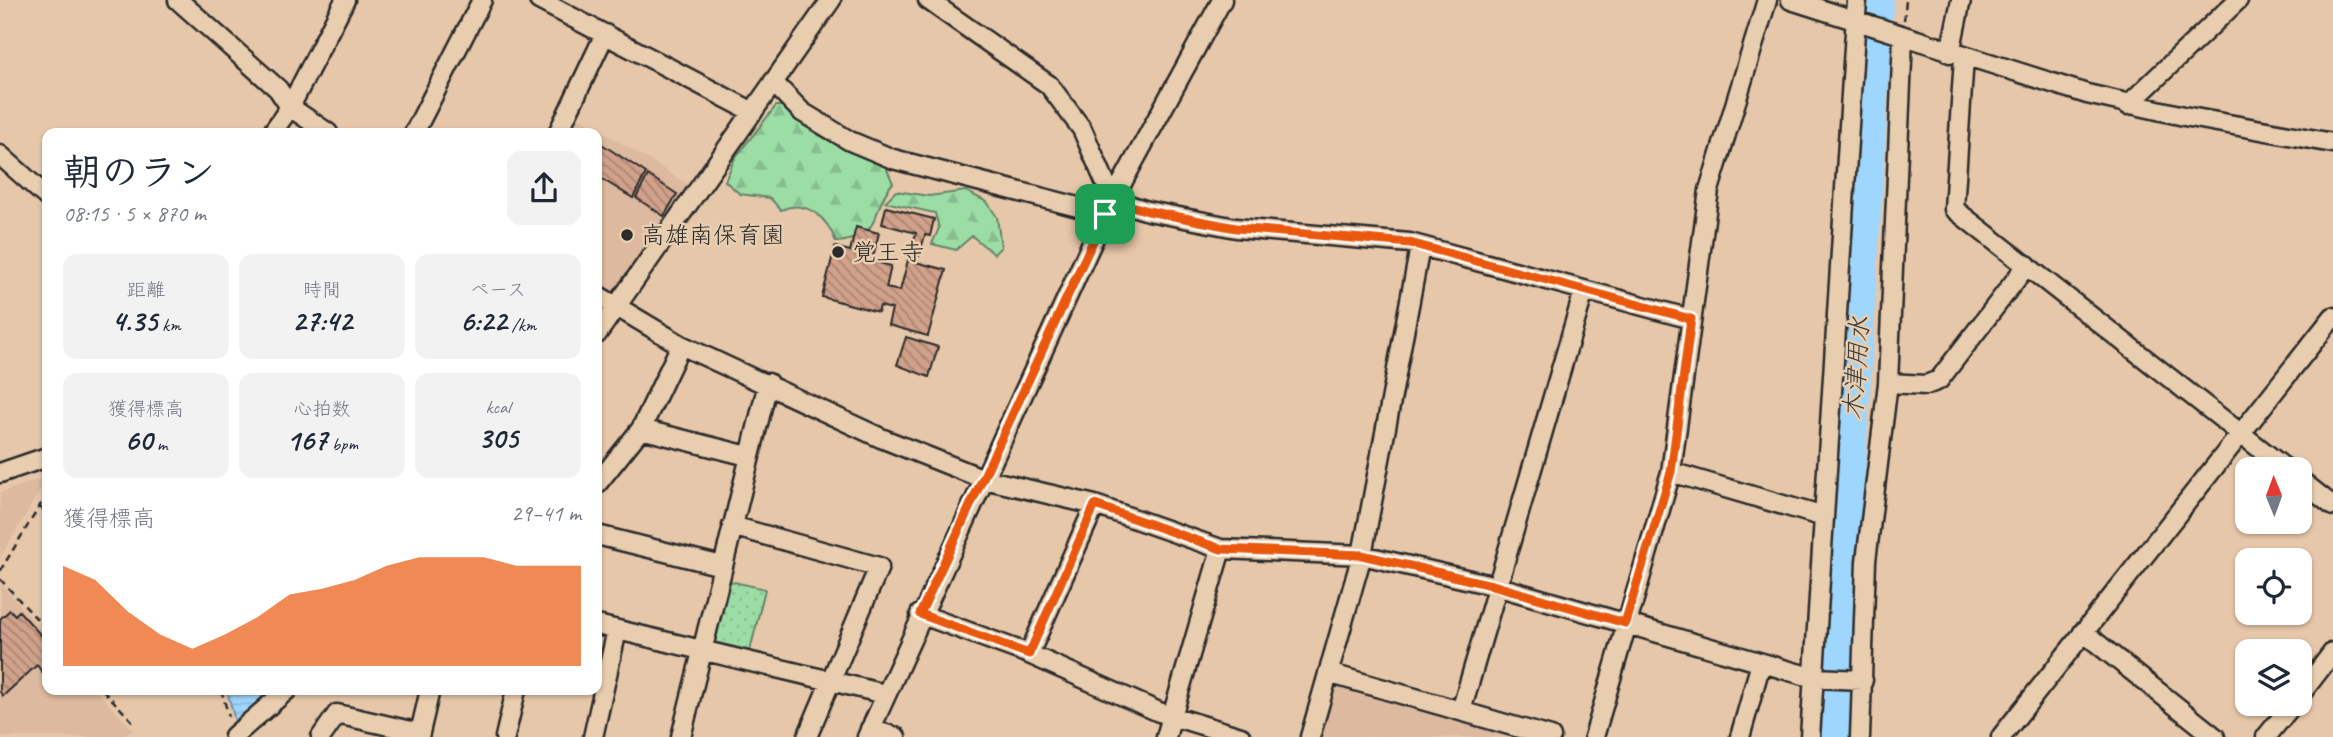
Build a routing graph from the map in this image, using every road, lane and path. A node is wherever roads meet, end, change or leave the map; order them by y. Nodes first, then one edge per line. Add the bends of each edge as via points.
1 (178, 0) edge
2 (345, 0) edge
3 (482, 0) edge
4 (539, 0) edge
5 (831, 0) edge
6 (928, 0) edge
7 (1222, 0) edge
8 (1767, 0) edge
9 (1857, 0) edge
10 (1961, 0) edge
11 (2238, 0) edge
12 (1797, 1) edge
13 (1857, 22) junction
14 (605, 34) junction
15 (1899, 36) junction
16 (1957, 55) junction
17 (773, 82) junction
18 (2128, 105) junction
19 (290, 107) junction
20 (753, 112) junction
21 (275, 128) edge
22 (321, 128) edge
23 (417, 128) edge
24 (560, 128) edge
25 (2333, 143) edge
26 (0, 155) edge
27 (42, 193) edge
28 (1109, 207) junction
29 (1420, 247) junction
30 (2028, 265) junction
31 (1584, 291) junction
32 (602, 298) edge
33 (616, 307) junction
34 (2333, 317) edge
35 (1691, 319) junction
36 (602, 327) edge
37 (681, 345) junction
38 (768, 383) junction
39 (1888, 383) junction
40 (641, 429) junction
41 (2242, 434) junction
42 (748, 456) junction
43 (2271, 457) edge
44 (42, 459) edge
45 (1671, 472) junction
46 (0, 473) edge
47 (602, 478) edge
48 (984, 479) junction
49 (2312, 489) edge
50 (42, 503) edge
51 (1095, 505) junction
52 (2333, 506) edge
53 (40, 507) joint
54 (1824, 517) junction
55 (732, 526) junction
56 (602, 536) edge
57 (1221, 549) junction
58 (1362, 555) junction
59 (722, 566) junction
60 (0, 571) edge
61 (0, 579) edge
62 (1496, 586) junction
63 (920, 614) junction
64 (1625, 623) junction
65 (42, 625) edge
66 (602, 626) edge
67 (617, 630) junction
68 (2083, 632) junction
69 (701, 650) junction
70 (2333, 652) edge
71 (1029, 654) junction
72 (1761, 663) junction
73 (1328, 673) junction
74 (1814, 678) junction
75 (832, 679) junction
76 (2312, 679) edge
77 (1863, 680) junction
78 (885, 694) junction
79 (108, 695) edge
80 (222, 695) edge
81 (280, 695) edge
82 (429, 695) edge
83 (515, 695) edge
84 (1461, 711) junction
85 (1172, 716) junction
86 (2283, 716) edge
87 (135, 724) dead end
88 (869, 733) edge
89 (419, 735) edge
90 (234, 736) edge
91 (321, 737) edge
92 (505, 737) edge
93 (593, 737) edge
94 (681, 737) edge
95 (807, 737) edge
96 (896, 737) edge
97 (1166, 737) edge
98 (1241, 737) edge
99 (1310, 737) edge
100 (1551, 737) edge
101 (1594, 737) edge
102 (1740, 737) edge
103 (1810, 737) edge
104 (1860, 737) edge
105 (2001, 737) edge
106 (2215, 737) edge
107 (2266, 737) edge

1 - 19 street via 278,89
2 - 19 street
3 - 23 street
4 - 14 street
5 - 17 street
6 - 28 street via 1049,85 1082,129
7 - 28 street
8 - 35 street via 1709,190
9 - 13 street
10 - 16 street
11 - 18 street
12 - 13 street
13 - 15 street
13 - 54 street
14 - 20 street
14 - 24 street
15 - 16 street
15 - 39 street
16 - 18 street
16 - 30 street via 1954,209
17 - 20 street
17 - 28 street via 802,112 850,141 893,159
18 - 25 street
19 - 21 street
19 - 22 street
20 - 33 street
26 - 27 street
28 - 29 street via 1236,228
28 - 48 street
29 - 31 street
29 - 58 street
30 - 39 street via 1939,380 1926,385
30 - 41 street
31 - 35 street
31 - 62 street
32 - 33 street
33 - 36 street
33 - 37 street
34 - 41 street
35 - 45 street
37 - 38 street
37 - 40 street
38 - 42 street
38 - 48 street via 881,438
39 - 77 street via 1866,561
40 - 42 street
40 - 47 street
41 - 43 street
41 - 68 street
42 - 55 street
44 - 46 street
45 - 54 street
45 - 64 street
48 - 51 street
48 - 63 street
49 - 52 street
50 - 53 path
51 - 57 street
51 - 71 street
53 - 60 path
54 - 74 street
55 - 59 street
55 - 75 street via 879,567
56 - 59 street
57 - 58 street
57 - 85 street
58 - 62 street
58 - 73 street
59 - 69 street
61 - 65 path
62 - 64 street
62 - 84 street
63 - 71 street
63 - 78 street
64 - 72 street
64 - 101 street
66 - 67 street
67 - 69 street
67 - 93 street
68 - 105 street
68 - 106 street
69 - 75 street
69 - 94 street
70 - 76 street
71 - 85 street
72 - 74 street
72 - 102 street
73 - 84 street
73 - 99 street
74 - 77 street
74 - 103 street
75 - 78 street
75 - 95 street
77 - 104 street
78 - 88 street
79 - 87 path
80 - 90 path
81 - 90 street
82 - 89 street
83 - 92 street
84 - 100 street
85 - 97 street
85 - 98 street
86 - 107 street
88 - 96 street
89 - 91 street via 337,715

